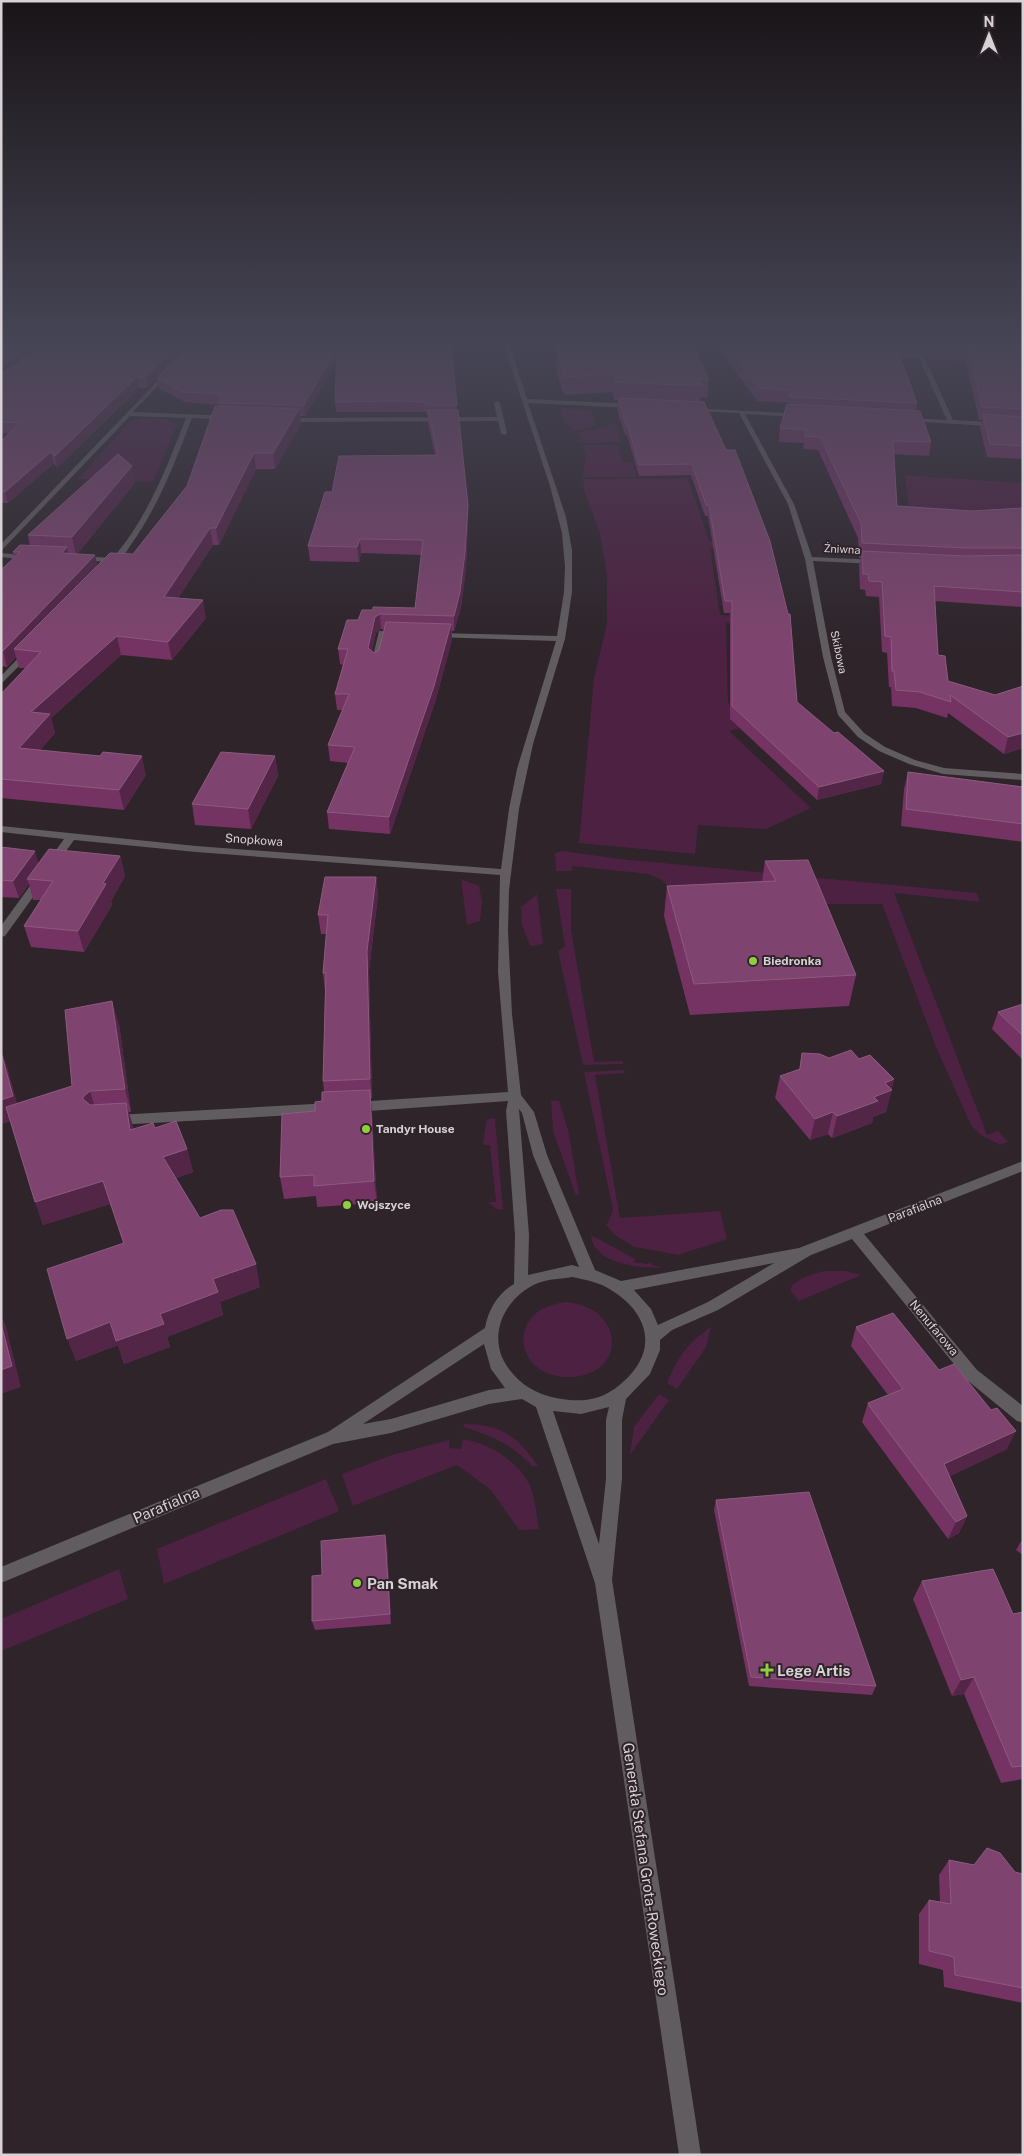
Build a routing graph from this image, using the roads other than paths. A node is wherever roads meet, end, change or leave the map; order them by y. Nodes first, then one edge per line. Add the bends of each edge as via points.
1 (101, 444) edge
2 (179, 444) edge
3 (539, 444) edge
4 (758, 444) edge
5 (1, 549) edge
6 (1, 555) edge
7 (40, 558) edge
8 (809, 558) junction
9 (66, 559) edge
10 (116, 560) junction
11 (881, 562) edge
12 (103, 574) edge
13 (410, 634) edge
14 (428, 634) edge
15 (561, 639) junction
16 (38, 643) edge
17 (375, 664) edge
18 (1, 681) edge
19 (1023, 777) edge
20 (1, 829) edge
21 (71, 836) junction
22 (505, 872) junction
23 (1, 934) edge
24 (515, 1096) junction
25 (107, 1120) edge
26 (1023, 1166) edge
27 (854, 1232) junction
28 (806, 1251) junction
29 (589, 1273) junction
30 (522, 1284) junction
31 (621, 1287) junction
32 (490, 1332) junction
33 (653, 1337) junction
34 (521, 1393) junction
35 (619, 1396) junction
36 (542, 1402) junction
37 (1023, 1416) edge
38 (332, 1436) junction
39 (1, 1575) edge
40 (604, 1583) junction
41 (690, 2155) edge

1 - 5 street
2 - 10 street via 162,486 128,546
3 - 15 street via 566,536 568,596
4 - 8 street, Skibowa via 791,504
6 - 7 street
8 - 11 street, Żniwna
8 - 19 street, Skibowa via 841,714 861,735 882,749 912,762 943,770
9 - 10 street
10 - 12 street
13 - 17 street via 382,633
14 - 15 street
15 - 22 street via 522,768 508,837
16 - 18 street
20 - 21 street, Snopkowa
21 - 22 street, Snopkowa
21 - 23 street
22 - 24 street via 503,972
24 - 25 street
24 - 29 street via 528,1112 540,1154
24 - 30 street via 512,1111 522,1235
26 - 27 street, Parafialna
27 - 28 street, Parafialna
27 - 37 street, Nenufarowa via 972,1375
28 - 31 street, Parafialna
28 - 33 street, Parafialna via 713,1306 667,1326
29 - 30 street via 554,1272
29 - 31 street
30 - 32 street via 504,1297 494,1313
31 - 33 street via 640,1304
32 - 34 street via 489,1344 498,1368
32 - 38 street, Parafialna
33 - 35 street via 649,1364 641,1377
34 - 36 street
34 - 38 street, Parafialna via 489,1397 391,1426
35 - 36 street via 574,1408
35 - 40 street, Generała Stefana Grota-Roweckiego via 614,1420 614,1479
36 - 40 street, Generała Stefana Grota-Roweckiego
38 - 39 street, Parafialna
40 - 41 street, Generała Stefana Grota-Roweckiego

